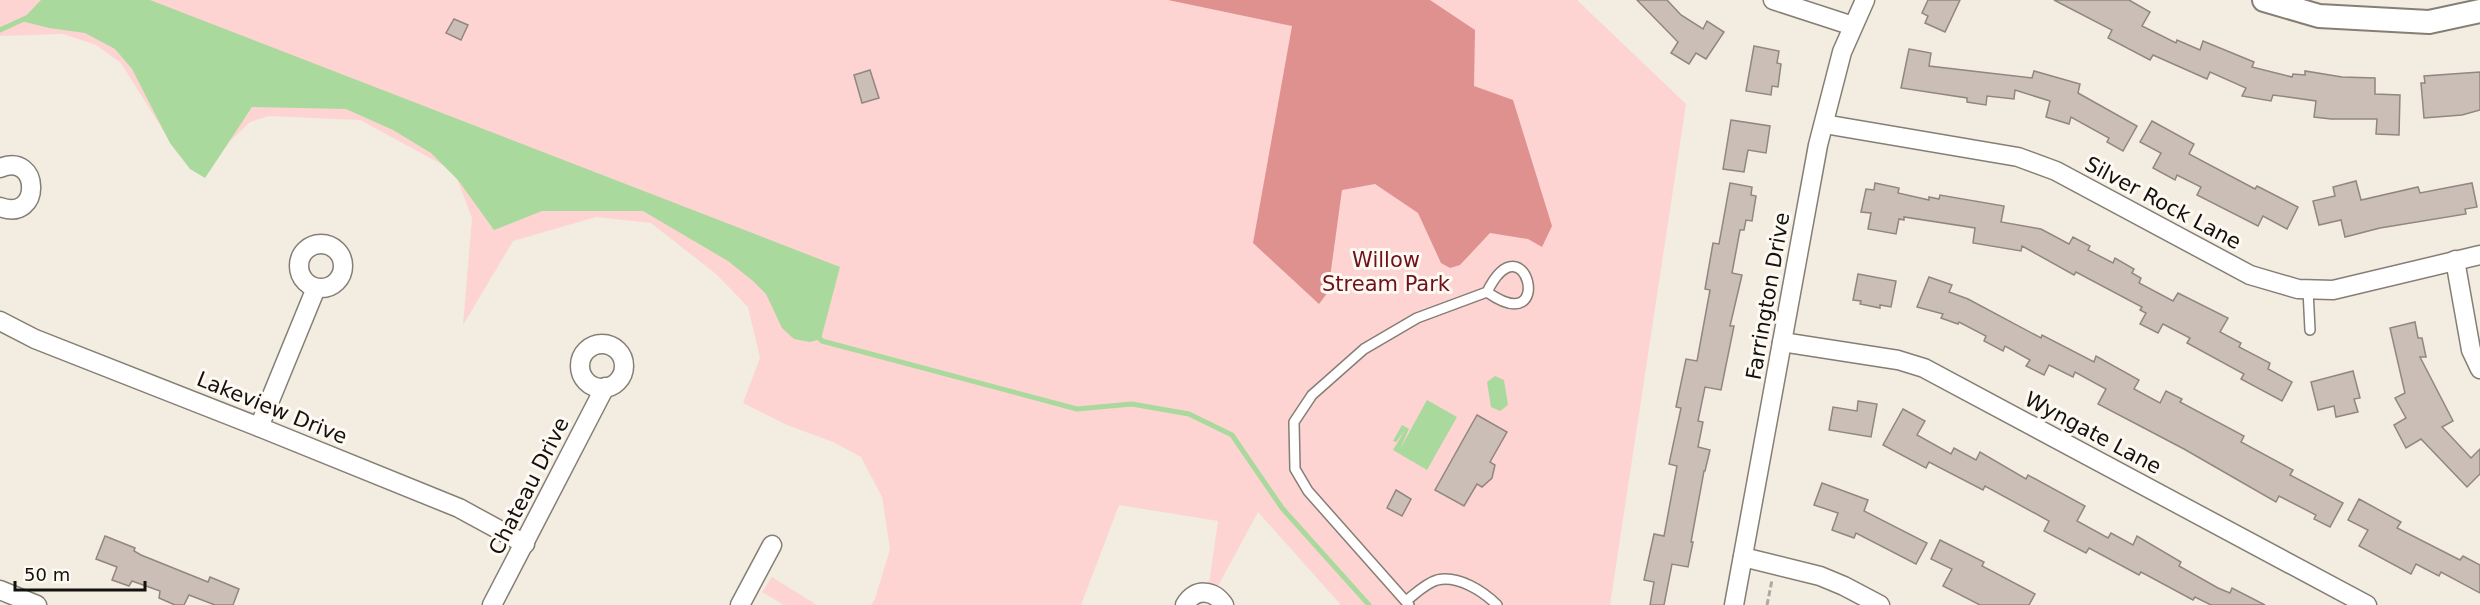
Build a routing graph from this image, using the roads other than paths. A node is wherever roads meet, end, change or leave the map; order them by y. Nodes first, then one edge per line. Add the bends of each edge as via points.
1 (1773, 0) edge
2 (1865, 0) edge
3 (2264, 0) edge
4 (2480, 11) edge
5 (1853, 26) junction
6 (1824, 124) junction
7 (0, 168) edge
8 (0, 207) edge
9 (2480, 255) edge
10 (2455, 260) junction
11 (316, 288) dead end
12 (2308, 290) junction
13 (1486, 292) junction
14 (0, 321) edge
15 (2310, 330) dead end
16 (1782, 342) junction
17 (2480, 369) edge
18 (605, 387) dead end
19 (259, 426) junction
20 (525, 544) junction
21 (772, 545) dead end
22 (1743, 557) junction
23 (0, 590) edge
24 (1407, 603) edge
25 (37, 605) edge
26 (492, 605) edge
27 (740, 605) edge
28 (1185, 605) edge
29 (1224, 605) edge
30 (1497, 605) edge
31 (1734, 605) edge
32 (1880, 605) edge
33 (2367, 605) edge

1 - 5 street
2 - 5 street, Farrington Drive
3 - 4 street via 2319,16 2429,22
5 - 6 street, Farrington Drive via 1842,52
6 - 12 street, Silver Rock Lane via 2018,158 2056,171 2250,275
6 - 16 street, Farrington Drive
7 - 8 street via 11,165 24,170 32,189 20,207
9 - 10 street, Silver Rock Lane
10 - 12 street, Silver Rock Lane via 2333,290
10 - 17 street via 2471,350
11 - 19 street
12 - 15 lane
13 - 13 lane via 1506,304 1514,304 1528,294 1529,281 1522,270 1509,267 1497,273
13 - 24 lane via 1417,318 1358,353 1312,395 1294,422 1295,469 1308,491
14 - 19 street, Lakeview Drive via 35,339
16 - 22 street, Farrington Drive
16 - 33 street, Wyngate Lane via 1898,360 1924,368
18 - 20 street, Chateau Drive
19 - 20 street, Lakeview Drive via 459,508
20 - 26 street, Chateau Drive
21 - 27 street
22 - 31 street, Farrington Drive
22 - 32 street via 1828,579
23 - 25 street
24 - 30 lane via 1437,580 1452,580 1472,586
28 - 29 street via 1192,596 1205,592 1218,597

